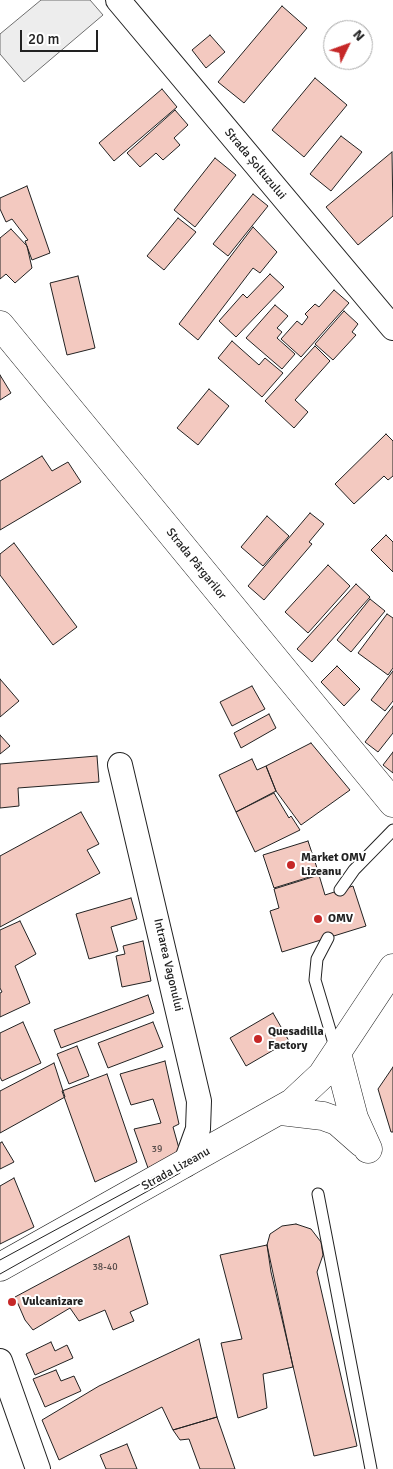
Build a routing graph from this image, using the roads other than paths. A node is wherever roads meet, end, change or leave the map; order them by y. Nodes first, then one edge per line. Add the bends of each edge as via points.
1 (118, 0) edge
2 (0, 325) edge
3 (393, 328) edge
4 (120, 765) dead end
5 (393, 803) edge
6 (393, 830) edge
7 (340, 890) dead end
8 (328, 938) dead end
9 (393, 968) edge
10 (337, 1054) junction
11 (281, 1111) junction
12 (185, 1165) junction
13 (318, 1194) dead end
14 (0, 1267) edge
15 (0, 1361) edge
16 (38, 1469) edge
17 (372, 1469) edge

1 - 3 street, Strada Șoltuzului
2 - 5 street, Strada Pârgarilor
4 - 12 street, Intrarea Vagonului via 199,1101 198,1129
6 - 7 lane via 354,870
8 - 10 lane via 317,960 315,980
9 - 10 street, Strada Lizeanu
10 - 11 street, Strada Lizeanu via 311,1087
10 - 11 street via 354,1118 368,1149 337,1121
11 - 12 street, Strada Lizeanu
12 - 14 street, Strada Lizeanu
13 - 17 lane
15 - 16 street

